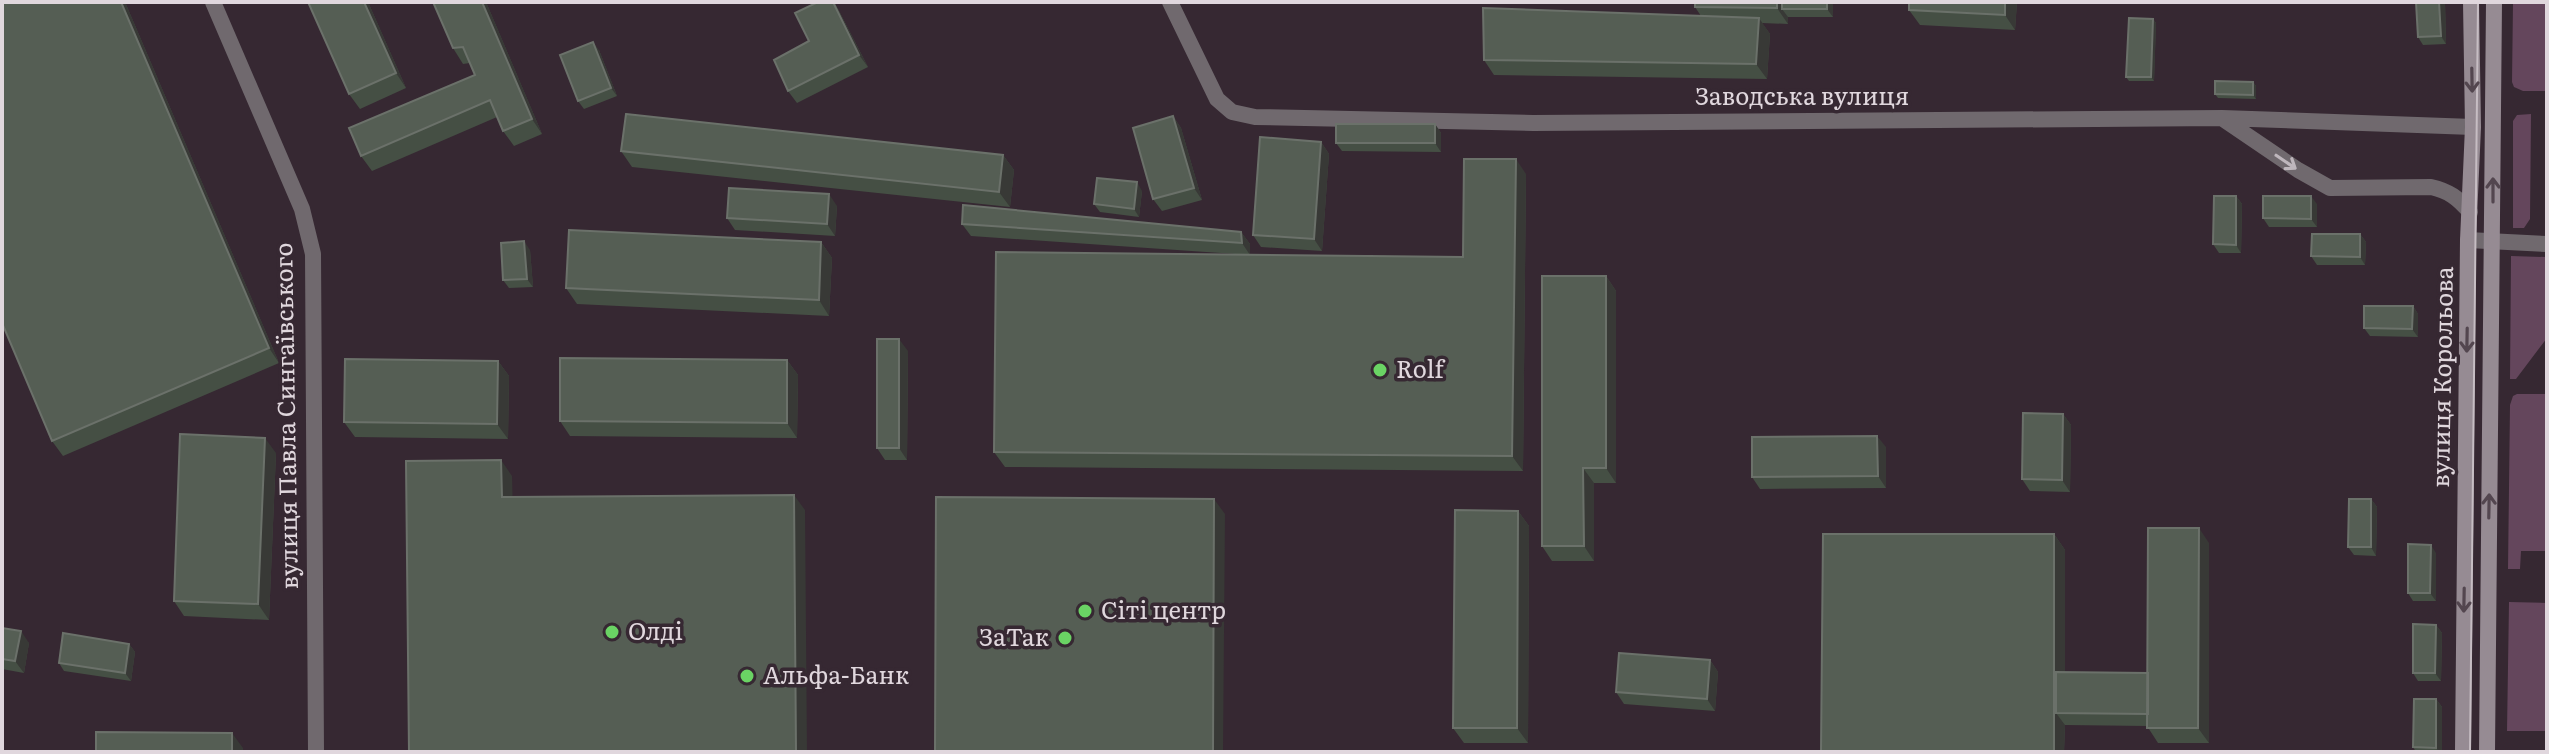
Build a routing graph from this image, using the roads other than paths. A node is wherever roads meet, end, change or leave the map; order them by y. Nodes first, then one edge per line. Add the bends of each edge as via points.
1 (213, 2) edge
2 (1170, 2) edge
3 (2471, 2) edge
4 (2494, 2) edge
5 (2222, 118) junction
6 (2473, 127) junction
7 (2470, 212) junction
8 (2468, 240) junction
9 (2492, 241) junction
10 (2547, 244) edge
11 (316, 752) edge
12 (2463, 752) edge
13 (2487, 752) edge

1 - 11 street, вулиця Павла Сингаївського via 302,209 313,254
2 - 5 street, Заводська вулиця via 1217,99 1232,112 1255,117 1533,123
3 -> 6 main road, вулиця Корольова
9 -> 4 main road, вулиця Корольова
5 - 6 street, Заводська вулиця
5 -> 7 street via 2330,188 2431,187 2456,196
6 - 7 main road, вулиця Корольова
7 - 8 main road, вулиця Корольова
8 - 9 street
8 -> 12 main road, вулиця Корольова
9 - 10 street
13 -> 9 main road, вулиця Корольова

